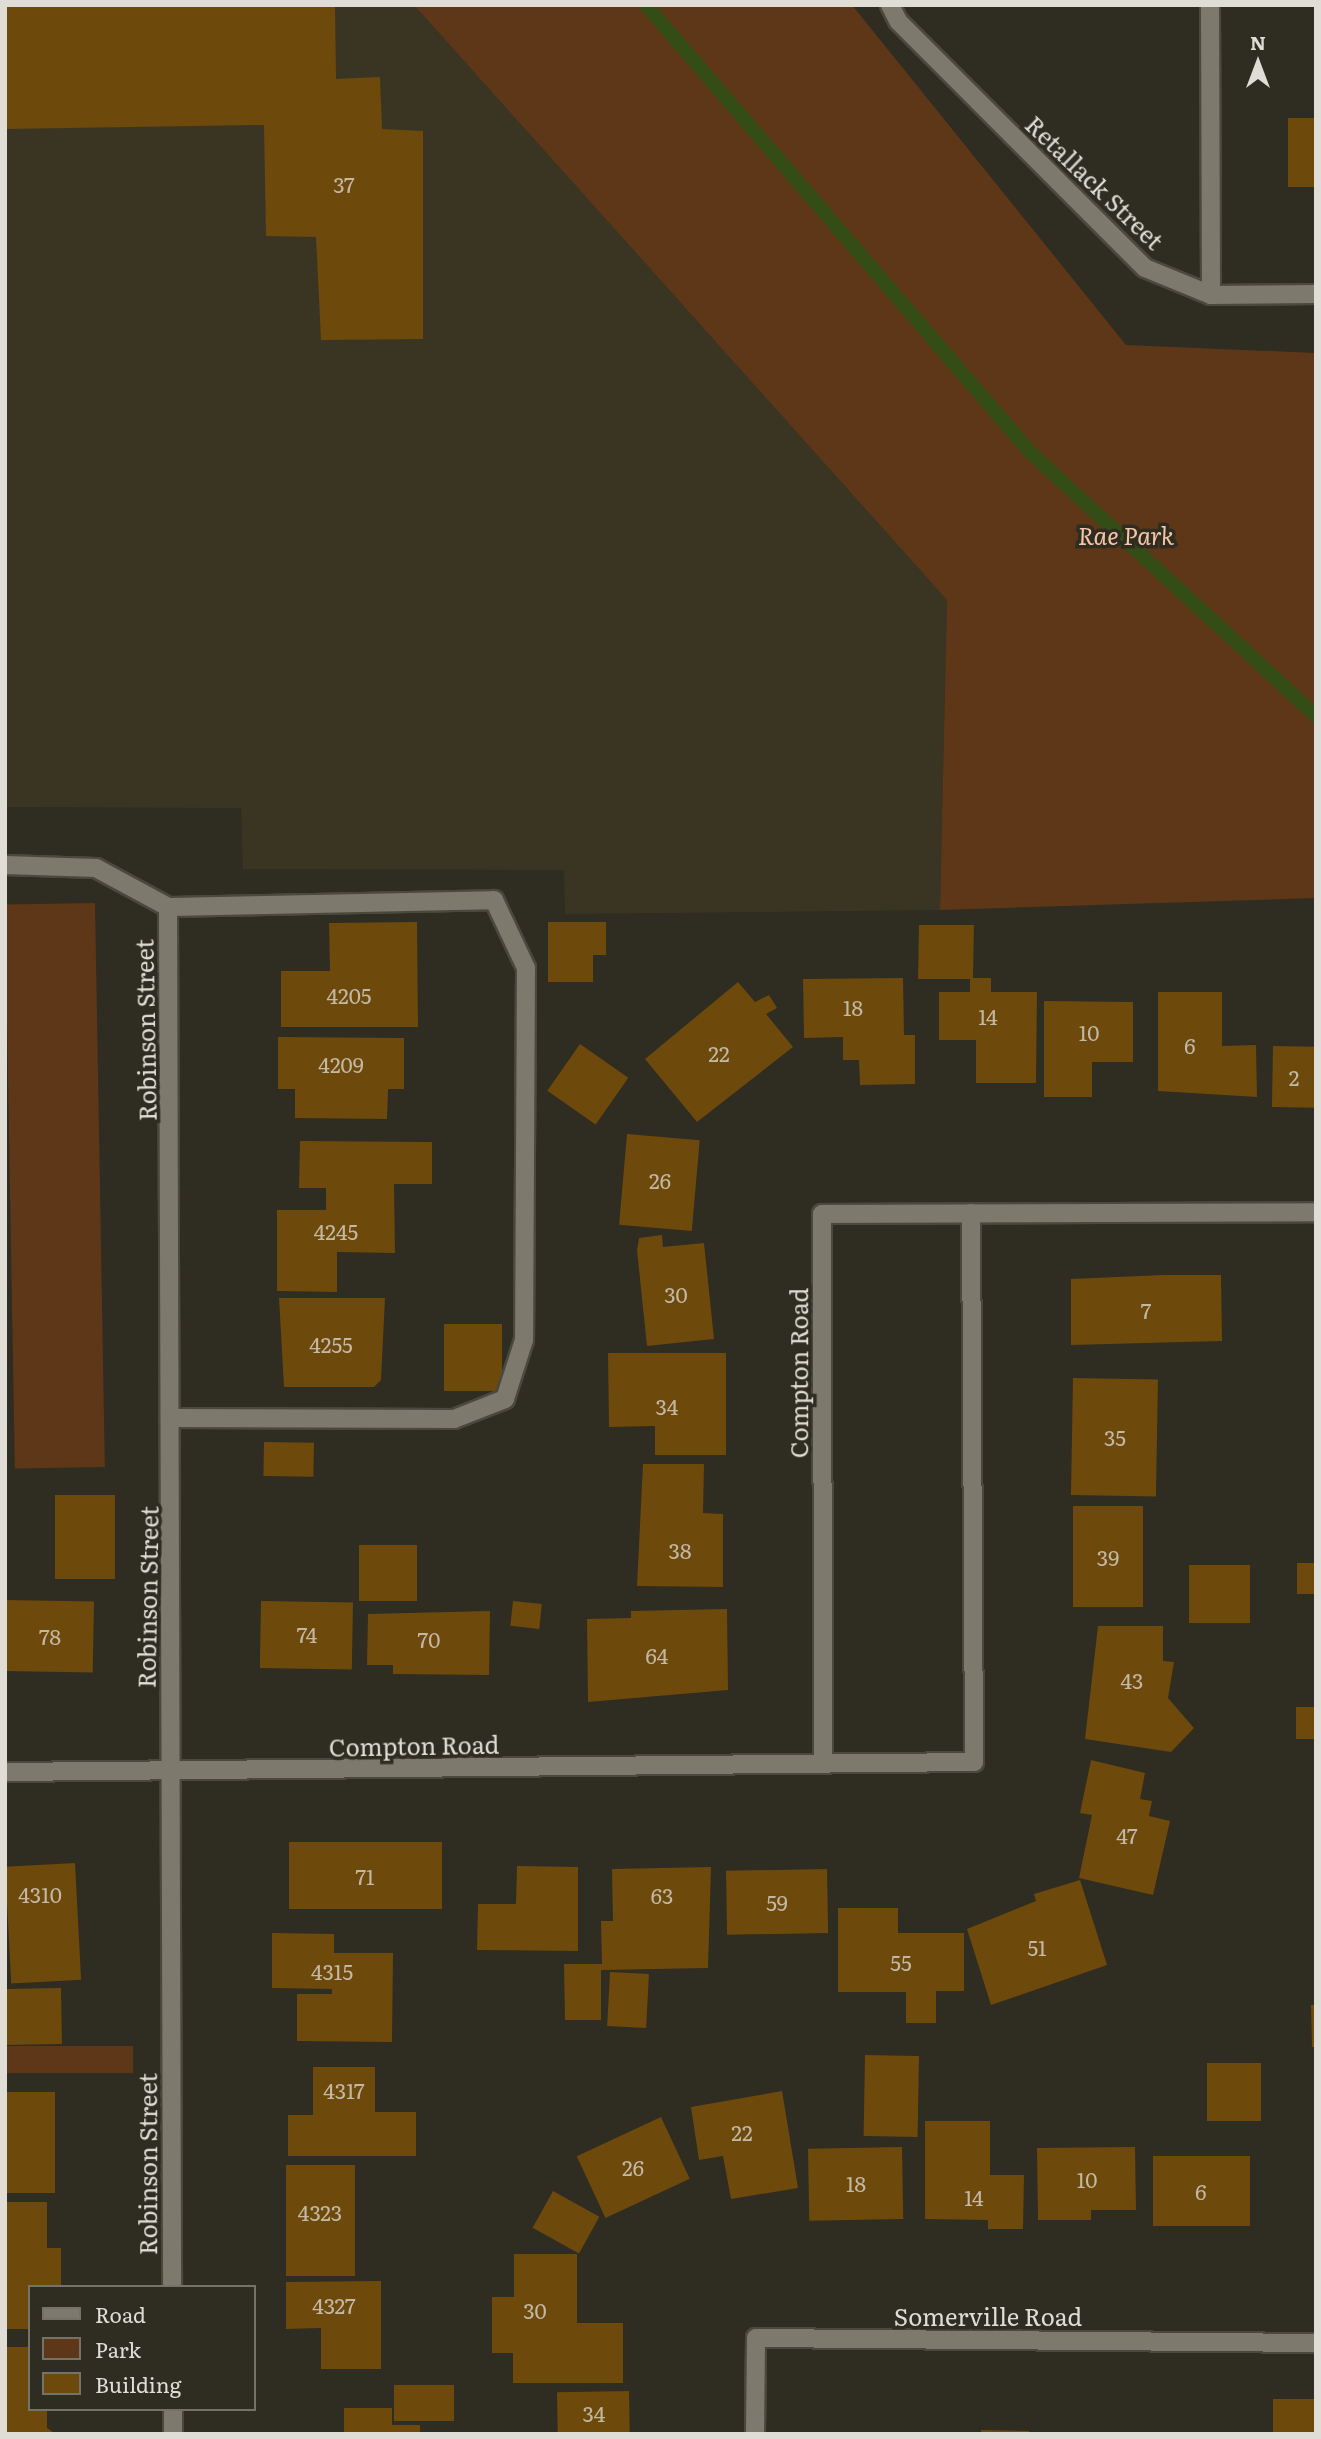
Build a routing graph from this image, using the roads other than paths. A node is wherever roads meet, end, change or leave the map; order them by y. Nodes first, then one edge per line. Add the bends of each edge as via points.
1 (890, 5) edge
2 (1210, 5) edge
3 (1316, 294) edge
4 (1211, 295) junction
5 (5, 865) edge
6 (168, 907) junction
7 (1316, 1212) edge
8 (971, 1213) junction
9 (174, 1418) junction
10 (823, 1764) junction
11 (5, 1772) edge
12 (169, 1773) junction
13 (172, 2285) edge
14 (1316, 2343) edge
15 (173, 2411) edge
16 (173, 2434) edge
17 (755, 2434) edge

1 - 4 street, Retallack Street via 898,21 1145,268
2 - 4 street
3 - 4 street, Retallack Street
5 - 6 street via 96,867
6 - 9 street, Robinson Street
6 - 9 street via 494,900 526,968 524,1339 505,1399 454,1419
7 - 8 street, Compton Road
8 - 10 street, Compton Road via 822,1214
8 - 10 street, Compton Road via 974,1762
9 - 12 street, Robinson Street
10 - 12 street, Compton Road
11 - 12 street, Compton Road
12 - 13 street, Robinson Street
14 - 17 street, Somerville Road via 756,2338
15 - 16 street

